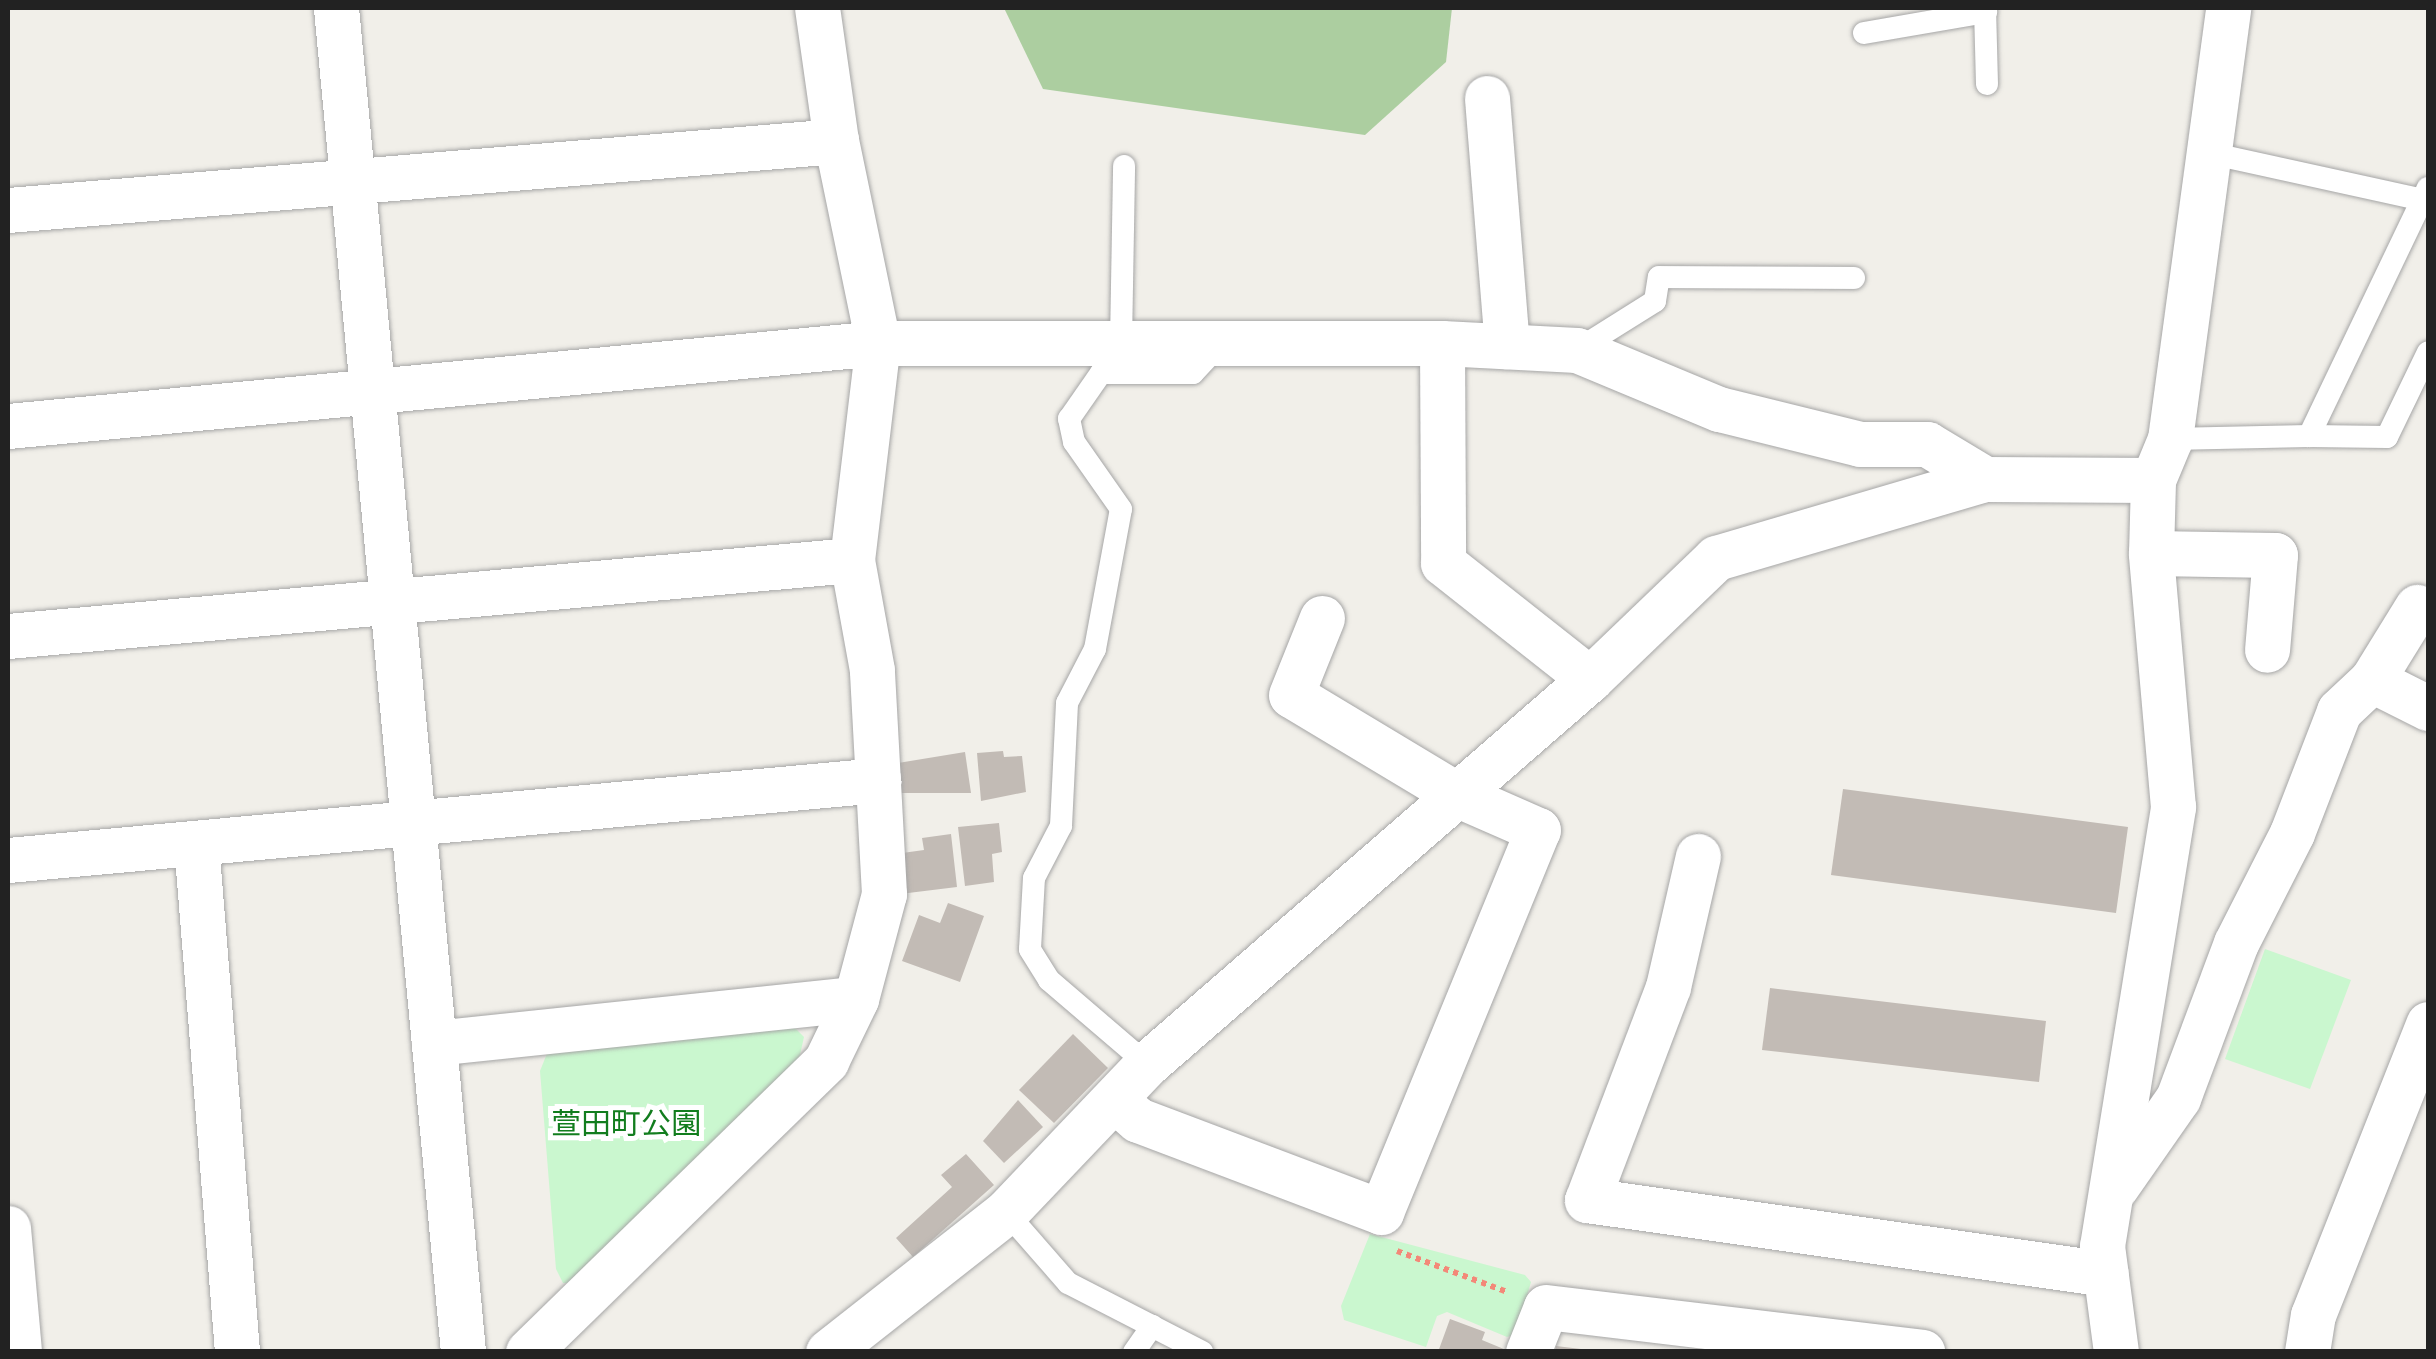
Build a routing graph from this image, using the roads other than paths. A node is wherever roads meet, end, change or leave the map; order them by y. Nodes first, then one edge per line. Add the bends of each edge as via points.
1 (336, 8) edge
2 (818, 8) edge
3 (2228, 8) edge
4 (1986, 10) edge
5 (1864, 33) dead end
6 (1987, 84) dead end
7 (1487, 98) dead end
8 (836, 141) junction
9 (2205, 152) junction
10 (1124, 166) dead end
11 (351, 180) junction
12 (2426, 194) edge
13 (8, 210) edge
14 (1854, 278) dead end
15 (878, 343) junction
16 (1121, 343) junction
17 (1221, 343) junction
18 (1442, 343) junction
19 (1507, 346) junction
20 (1577, 350) junction
21 (2428, 352) edge
22 (374, 394) junction
23 (8, 426) edge
24 (2309, 436) junction
25 (2170, 439) junction
26 (1986, 479) junction
27 (2153, 480) junction
28 (2151, 553) junction
29 (852, 560) junction
30 (2423, 599) edge
31 (395, 602) junction
32 (1322, 618) dead end
33 (8, 636) edge
34 (2267, 650) dead end
35 (1590, 679) junction
36 (2372, 680) junction
37 (2428, 708) edge
38 (878, 780) junction
39 (1456, 794) junction
40 (414, 823) junction
41 (196, 842) junction
42 (1698, 856) dead end
43 (8, 860) edge
44 (856, 999) junction
45 (2427, 1029) edge
46 (434, 1043) junction
47 (1147, 1064) junction
48 (1116, 1101) junction
49 (2116, 1187) junction
50 (1006, 1212) junction
51 (8, 1228) edge
52 (2106, 1274) junction
53 (1152, 1326) junction
54 (20, 1352) edge
55 (237, 1352) edge
56 (463, 1352) edge
57 (528, 1352) edge
58 (828, 1352) edge
59 (1134, 1352) edge
60 (1202, 1352) edge
61 (1528, 1352) edge
62 (1922, 1352) edge
63 (2116, 1352) edge
64 (2307, 1352) edge

1 - 11 street
2 - 8 street
3 - 9 street
4 - 5 lane
4 - 6 lane
7 - 19 street
8 - 11 street
8 - 15 street
9 - 12 lane
9 - 25 street
10 - 16 lane
11 - 13 street
11 - 22 street
12 - 24 lane
14 - 20 lane via 1659,277 1656,302
15 - 16 street
15 - 22 street
15 - 29 street
16 - 17 street
17 - 18 street
17 - 47 lane via 1193,373 1101,374 1068,419 1074,442 1121,509 1095,649 1067,703 1061,826 1034,878 1030,949 1049,980
18 - 19 street
18 - 35 street via 1443,563
19 - 20 street
20 - 26 street via 1719,409 1860,444 1927,444
21 - 24 lane via 2386,437
22 - 23 street
22 - 31 street
24 - 25 lane
25 - 27 street
26 - 27 street
26 - 35 street via 1716,558
27 - 28 street
28 - 34 street via 2275,555
28 - 49 street via 2173,807 2116,1144
29 - 31 street
29 - 38 street via 872,670
30 - 36 street
31 - 33 street
31 - 40 street
32 - 39 street via 1291,696
35 - 39 street
36 - 37 street
36 - 49 street via 2338,710 2292,833 2236,943 2178,1098
38 - 40 street
38 - 44 street via 884,894
39 - 47 street
39 - 48 street via 1538,830 1381,1212 1138,1120
40 - 41 street
40 - 46 street
41 - 43 street
41 - 55 street
42 - 52 street via 1668,987 1586,1200
44 - 46 street
44 - 57 street via 826,1061
45 - 64 street via 2313,1315
46 - 56 street
47 - 48 street
48 - 50 street
49 - 52 street via 2102,1246
50 - 53 lane via 1068,1283
50 - 58 street
51 - 54 street
52 - 63 street
53 - 59 lane
53 - 60 lane
61 - 62 street via 1546,1306

